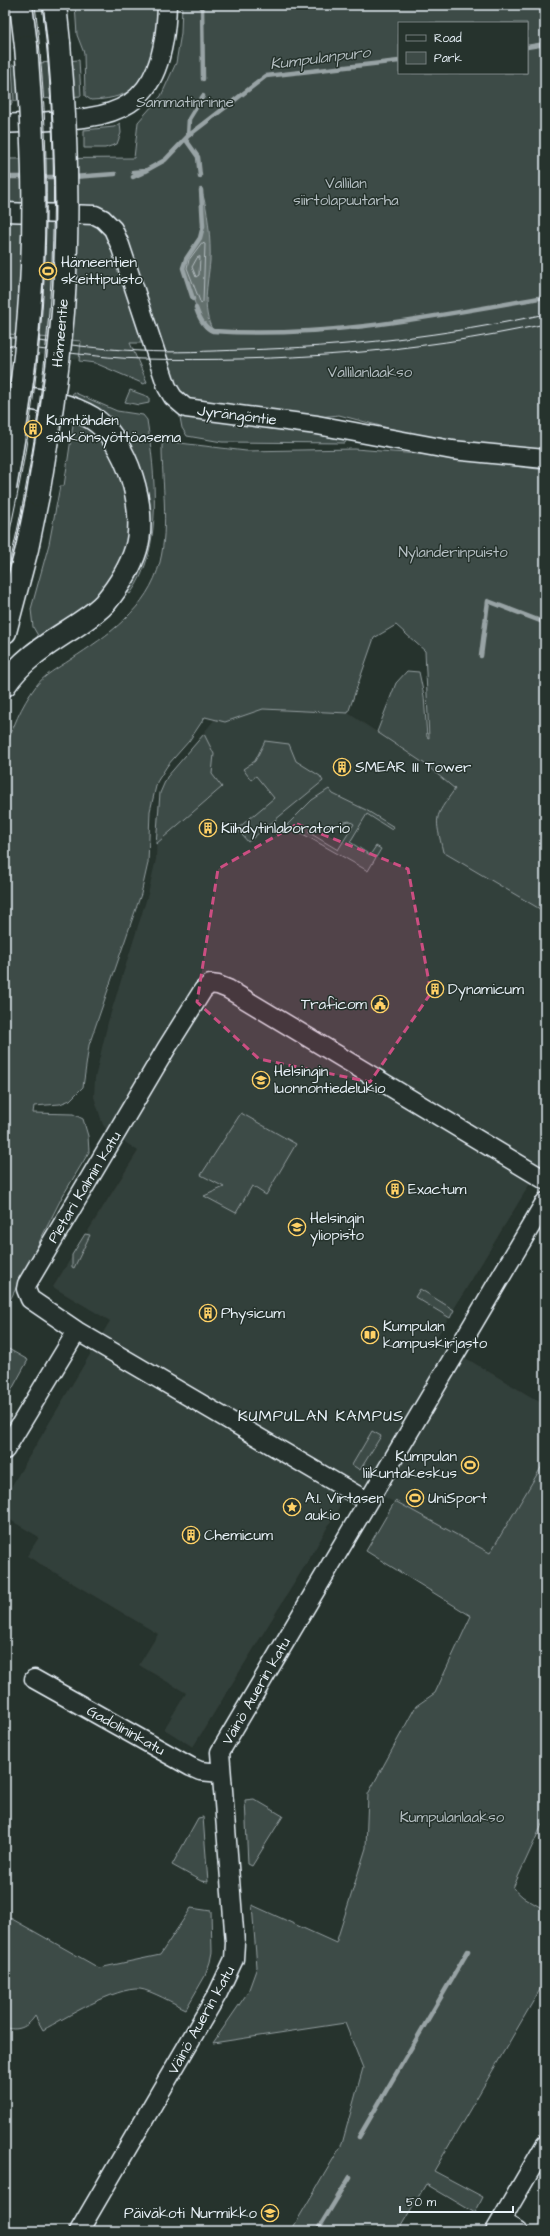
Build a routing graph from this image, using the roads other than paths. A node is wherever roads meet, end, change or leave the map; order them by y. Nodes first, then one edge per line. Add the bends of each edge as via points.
1 (21, 5) edge
2 (55, 5) edge
3 (167, 5) edge
4 (5, 124) edge
5 (5, 212) edge
6 (5, 395) edge
7 (545, 459) edge
8 (5, 490) edge
9 (5, 632) edge
10 (5, 685) edge
11 (545, 1180) edge
12 (545, 1202) edge
13 (77, 1331) junction
14 (5, 1450) edge
15 (367, 1501) junction
16 (34, 1679) dead end
17 (221, 1773) junction
18 (545, 2145) edge
19 (498, 2226) edge
20 (78, 2231) edge
21 (518, 2231) edge

1 - 8 main road, bridge via 26,46 34,202 30,311
2 - 9 main road, Hämeentie, bridge via 66,154 66,250 56,377 38,494
3 - 4 street via 166,31 160,59 152,80 141,94 116,112 81,118
5 - 7 street, Jyrängöntie via 95,215 109,225 120,245 167,387 173,397 186,408 317,424 452,450
6 - 10 main road via 59,403 93,418 106,431 123,456 134,483 140,514 137,548 119,584 104,604 26,660
11 - 13 street, Pietari Kalmin katu via 284,1022 218,985 210,984 166,1050 27,1284 30,1299
12 - 15 street, Väinö Auerin katu
13 - 14 street
13 - 15 street
15 - 17 street, Väinö Auerin katu via 220,1752
16 - 17 street, Gadolininkatu via 192,1767 200,1771
17 - 20 street, Väinö Auerin katu via 235,1925 234,1959 218,1993
18 - 19 street
19 - 21 street

